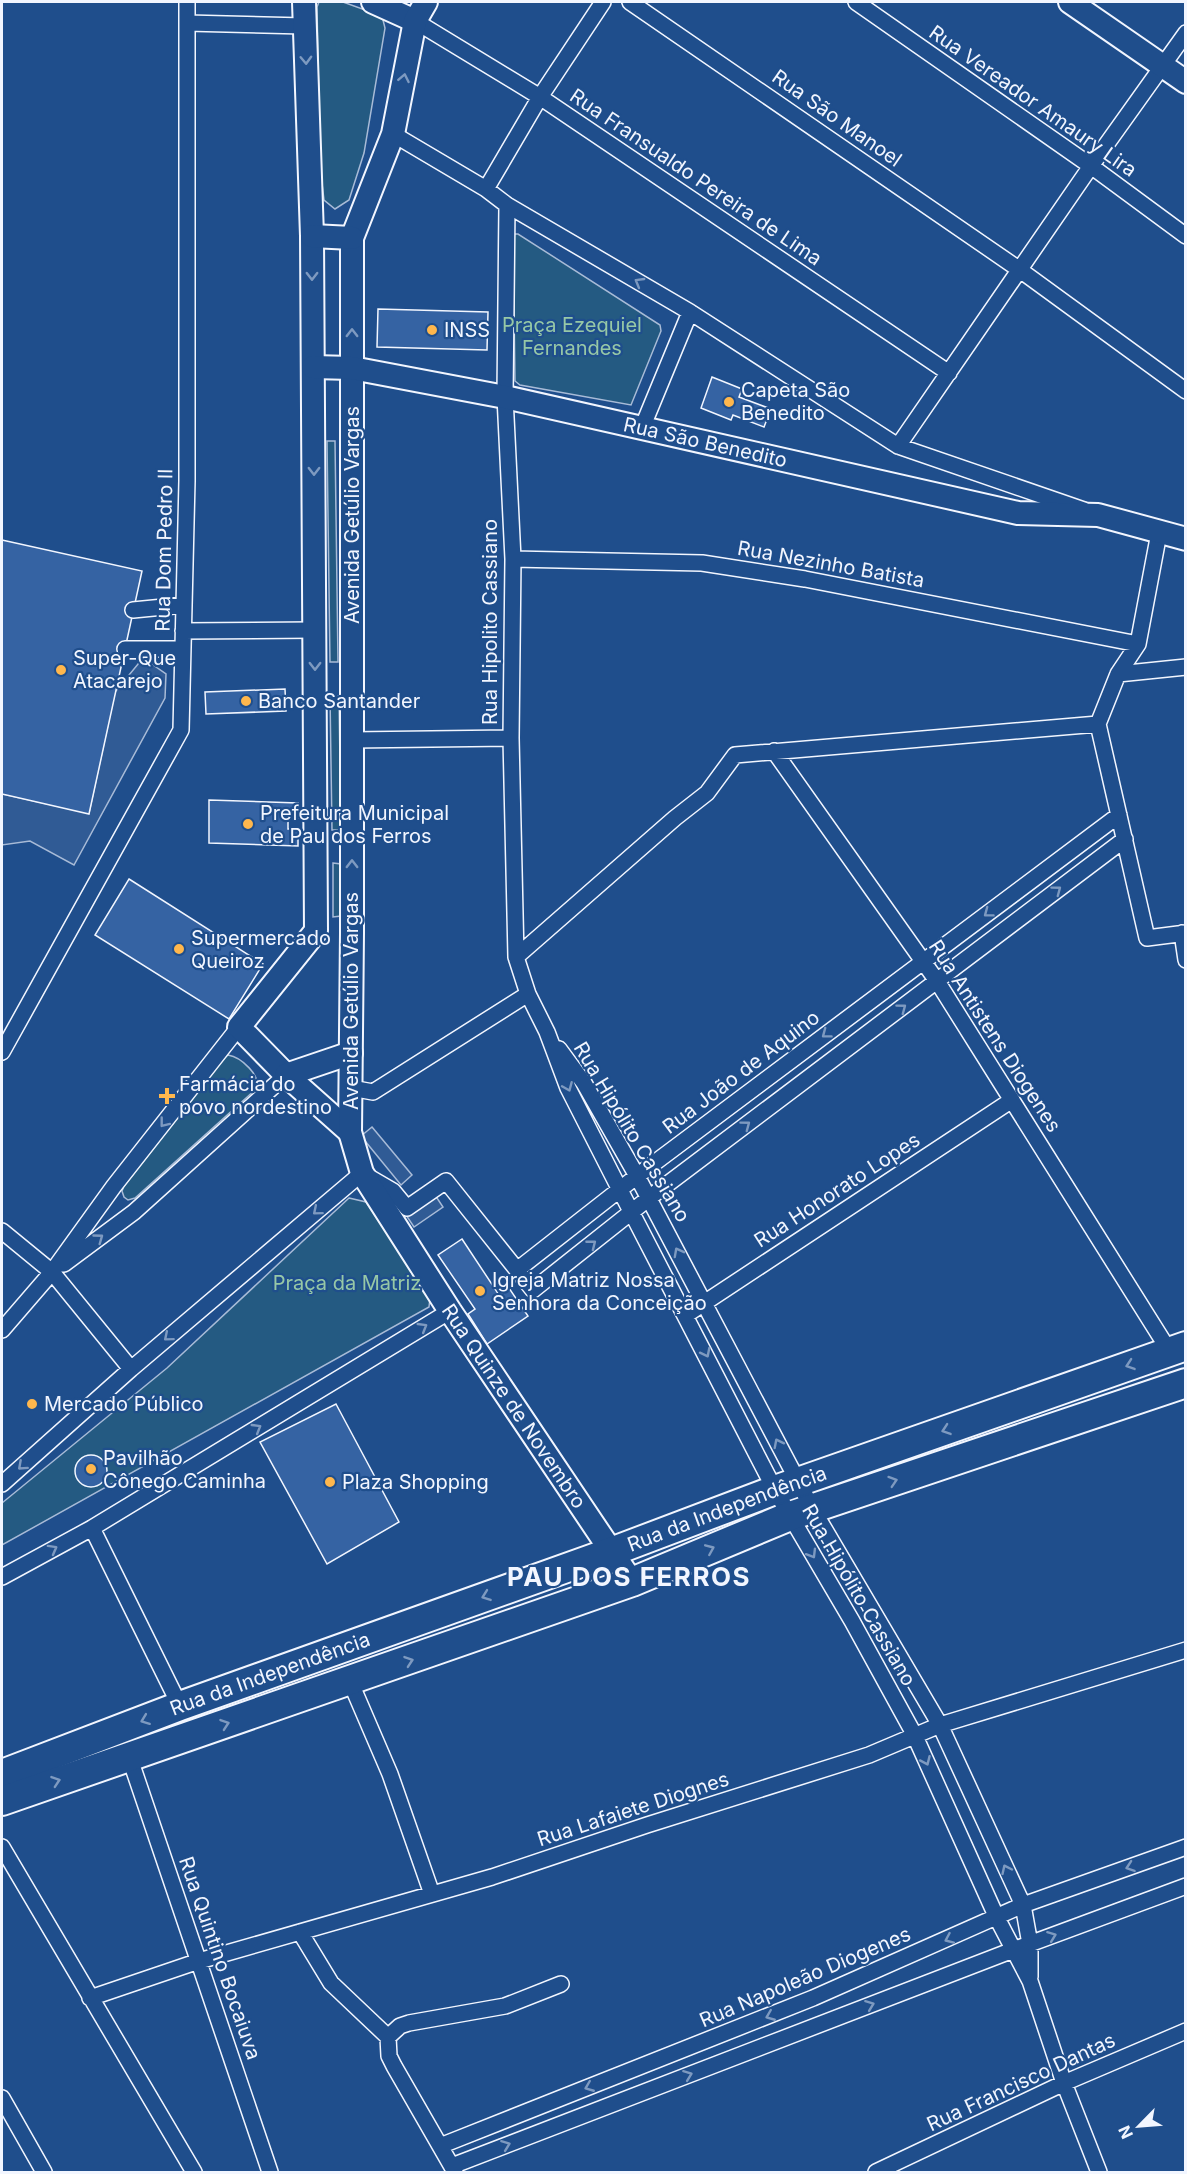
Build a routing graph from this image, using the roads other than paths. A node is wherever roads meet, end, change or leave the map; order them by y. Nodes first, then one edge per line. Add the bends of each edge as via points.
1 (187, 2) edge
2 (304, 2) edge
3 (374, 2) edge
4 (603, 2) edge
5 (630, 2) edge
6 (856, 2) edge
7 (1070, 2) edge
8 (420, 11) edge
9 (187, 23) junction
10 (304, 26) junction
11 (1185, 33) edge
12 (1162, 66) junction
13 (1185, 82) edge
14 (540, 97) junction
15 (393, 134) junction
16 (1091, 166) junction
17 (486, 189) junction
18 (507, 205) junction
19 (312, 236) junction
20 (1185, 236) edge
21 (352, 238) junction
22 (1020, 270) junction
23 (690, 312) junction
24 (313, 367) junction
25 (352, 368) junction
26 (950, 373) junction
27 (1185, 392) edge
28 (505, 397) junction
29 (642, 428) junction
30 (898, 446) junction
31 (1098, 515) junction
32 (1159, 532) junction
33 (1185, 539) edge
34 (513, 559) junction
35 (184, 605) junction
36 (133, 610) dead end
37 (315, 630) junction
38 (183, 631) junction
39 (1138, 644) junction
40 (125, 649) dead end
41 (183, 649) junction
42 (1185, 667) edge
43 (1118, 674) junction
44 (1098, 724) junction
45 (512, 738) junction
46 (352, 740) junction
47 (774, 751) junction
48 (1119, 815) junction
49 (1125, 839) junction
50 (1184, 933) edge
51 (516, 957) junction
52 (1185, 960) edge
53 (924, 961) junction
54 (937, 981) junction
55 (528, 994) junction
56 (239, 1027) junction
57 (547, 1032) junction
58 (2, 1052) edge
59 (351, 1053) junction
60 (286, 1075) junction
61 (351, 1088) junction
62 (1012, 1100) junction
63 (350, 1132) junction
64 (362, 1173) junction
65 (637, 1176) junction
66 (620, 1190) junction
67 (649, 1198) junction
68 (632, 1212) junction
69 (2, 1231) edge
70 (517, 1270) junction
71 (51, 1272) junction
72 (705, 1302) junction
73 (450, 1311) junction
74 (686, 1315) junction
75 (2, 1330) edge
76 (1178, 1349) edge
77 (131, 1369) junction
78 (1185, 1383) edge
79 (2, 1484) edge
80 (787, 1486) junction
81 (801, 1512) junction
82 (92, 1528) junction
83 (611, 1551) junction
84 (2, 1577) edge
85 (632, 1582) junction
86 (1185, 1650) edge
87 (350, 1681) junction
88 (180, 1706) junction
89 (940, 1725) junction
90 (914, 1734) junction
91 (129, 1756) junction
92 (2, 1774) edge
93 (2, 1801) edge
94 (2, 1847) edge
95 (1185, 1847) edge
96 (1185, 1886) edge
97 (432, 1894) junction
98 (1023, 1905) junction
99 (997, 1918) junction
100 (300, 1932) junction
101 (1030, 1944) junction
102 (1013, 1950) junction
103 (199, 1961) junction
104 (1030, 1981) junction
105 (561, 1984) dead end
106 (90, 1998) junction
107 (813, 1998) junction
108 (825, 2023) junction
109 (1185, 2031) edge
110 (388, 2037) junction
111 (1064, 2083) junction
112 (2, 2098) edge
113 (533, 2109) junction
114 (542, 2132) junction
115 (440, 2146) junction
116 (453, 2169) edge
117 (44, 2172) edge
118 (194, 2172) edge
119 (270, 2172) edge
120 (876, 2172) edge
121 (1099, 2172) edge

1 - 9 street, Rua Dom Pedro II
2 - 10 main road, Avenida Getúlio Vargas
3 - 8 main road
4 - 14 street
5 - 22 street, Rua São Manoel
6 - 16 street, Rua Vereador Amaury Lira
7 - 12 main road
8 - 14 street, Rua Fransualdo Pereira de Lima
15 -> 8 main road, Avenida Getúlio Vargas
9 - 10 street
9 - 35 street, Rua Dom Pedro II
10 -> 19 main road, Avenida Getúlio Vargas
11 - 12 street
12 - 13 main road
12 - 16 street
14 - 17 street
14 - 26 street, Rua Fransualdo Pereira de Lima
15 - 17 street
15 - 21 main road, Avenida Getúlio Vargas
16 - 20 street, Rua Vereador Amaury Lira
16 - 22 street
17 - 18 street
23 -> 18 street
18 - 28 street, Rua Hipolito Cassiano
19 - 21 main road
19 -> 24 main road, Avenida Getúlio Vargas
25 -> 21 main road, Avenida Getúlio Vargas
22 - 26 street
22 - 27 street, Rua São Manoel
23 - 29 street
23 - 30 street
24 - 25 main road, Rua São Benedito
24 -> 37 main road, Avenida Getúlio Vargas
25 - 28 main road, Rua São Benedito
25 - 46 main road, Avenida Getúlio Vargas
26 - 30 street
28 - 29 main road, Rua São Benedito
28 - 34 street, Rua Hipolito Cassiano
29 - 31 main road, Rua São Benedito via 1018,513
30 - 31 street
31 - 32 main road, Rua São Benedito
32 - 33 main road, Rua São Benedito
32 - 39 street
34 - 39 street, Rua Nezinho Batista via 702,563
34 - 45 street, Rua Hipolito Cassiano
35 - 36 street
35 - 38 street, Rua Dom Pedro II
37 - 38 street
37 -> 56 main road, Avenida Getúlio Vargas via 316,931
38 - 41 street, Rua Dom Pedro II
39 - 43 street
40 - 41 street
41 - 58 street, Rua Dom Pedro II via 181,730
42 - 43 street
43 - 44 street
44 - 47 street
44 - 48 street
45 - 46 street
45 - 51 street, Rua Hipolito Cassiano
59 -> 46 main road, Avenida Getúlio Vargas
47 - 51 street via 735,755 707,793
47 - 53 street, Rua Antistens Diogenes
48 - 49 street
48 -> 53 street, Rua João de Aquino
49 - 50 street via 1148,938
54 -> 49 street
50 - 52 street
51 - 55 street, Rua Hipolito Cassiano
53 - 54 street, Rua Antistens Diogenes
53 -> 65 street, Rua João de Aquino
54 - 62 street, Rua Antistens Diogenes
67 -> 54 street
55 - 57 street, Rua Hipolito Cassiano
55 - 61 street via 373,1092
56 - 60 main road, Avenida Getúlio Vargas
56 -> 71 street
57 - 65 street, Rua Hipólito Cassiano via 584,1083
57 -> 66 street, Rua Hipólito Cassiano via 568,1088
59 - 60 main road
59 - 61 main road, Avenida Getúlio Vargas
60 - 63 main road, Avenida Getúlio Vargas
71 -> 60 street via 134,1212
61 - 63 main road, Avenida Getúlio Vargas
62 - 72 street, Rua Honorato Lopes
62 - 76 street, Rua Antistens Diogenes
63 - 64 main road, Rua Quinze de Novembro
64 - 70 street via 393,1191 407,1208 446,1181
64 - 73 main road, Rua Quinze de Novembro
64 -> 77 street
65 - 66 street, Rua João de Aquino
65 - 67 street, Rua Hipólito Cassiano
66 - 68 street, Rua Hipólito Cassiano
66 - 70 street, Rua João de Aquino
67 - 68 street
72 -> 67 street, Rua Hipólito Cassiano
70 -> 68 street via 533,1290
68 - 74 street, Rua Hipólito Cassiano
69 - 71 street
71 - 75 street
71 - 77 street
72 - 74 street, Rua Honorato Lopes
80 -> 72 street, Rua Hipólito Cassiano
82 -> 73 street
73 - 83 main road, Rua Quinze de Novembro
74 -> 80 street, Rua Hipólito Cassiano
76 -> 80 highway, Rua da Independência
77 -> 79 street
81 -> 78 highway, Rua da Independência
80 - 81 street, Rua Hipólito Cassiano
80 - 81 street, Rua Hipólito Cassiano
80 - 83 highway, Rua da Independência
85 -> 81 highway, Rua da Independência
81 - 89 street, Rua Hipólito Cassiano
81 -> 90 street, Rua Hipólito Cassiano via 852,1621
84 -> 82 street
82 - 88 street
83 - 85 main road, Rua Quinze de Novembro
83 -> 88 highway, Rua da Independência
87 -> 85 highway, Rua da Independência
86 - 89 street, Rua Lafaiete Diognes
91 -> 87 highway, Rua da Independência
87 - 97 street via 390,1774
88 -> 92 highway, Rua da Independência
89 - 90 street, Rua Lafaiete Diognes
98 -> 89 street, Rua Hipólito Cassiano
90 - 97 street, Rua Lafaiete Diognes via 869,1755
90 -> 99 street, Rua Hipólito Cassiano
93 -> 91 highway, Rua da Independência
91 - 103 street, Rua Quintino Bocaiuva
94 - 106 street
95 -> 98 street, Rua Napoleão Diogenes
101 -> 96 street
97 - 100 street, Rua Lafaiete Diognes
98 - 99 street, Rua Napoleão Diogenes
98 - 101 street, Rua Hipólito Cassiano
99 - 102 street, Rua Hipólito Cassiano
99 -> 107 street, Rua Napoleão Diogenes
100 - 103 street, Rua Lafaiete Diognes
100 - 110 street via 331,1983
101 - 102 street
101 - 104 street, Rua Hipólito Cassiano
102 - 104 street, Rua Hipólito Cassiano
108 -> 102 street
103 - 106 street, Rua Lafaiete Diognes
103 - 119 street, Rua Quintino Bocaiuva
104 - 111 street, Rua Hipólito Cassiano
105 - 110 street via 505,2006 409,2023
106 - 118 street
107 - 108 street
107 -> 113 street, Rua Napoleão Diogenes
114 -> 108 street
109 - 111 street, Rua Francisco Dantas
110 - 115 street via 389,2056
111 - 120 street, Rua Francisco Dantas
111 - 121 street, Rua Hipólito Cassiano
112 - 117 street
113 - 114 street
113 - 115 street, Rua Napoleão Diogenes
116 -> 114 street
115 - 116 street

